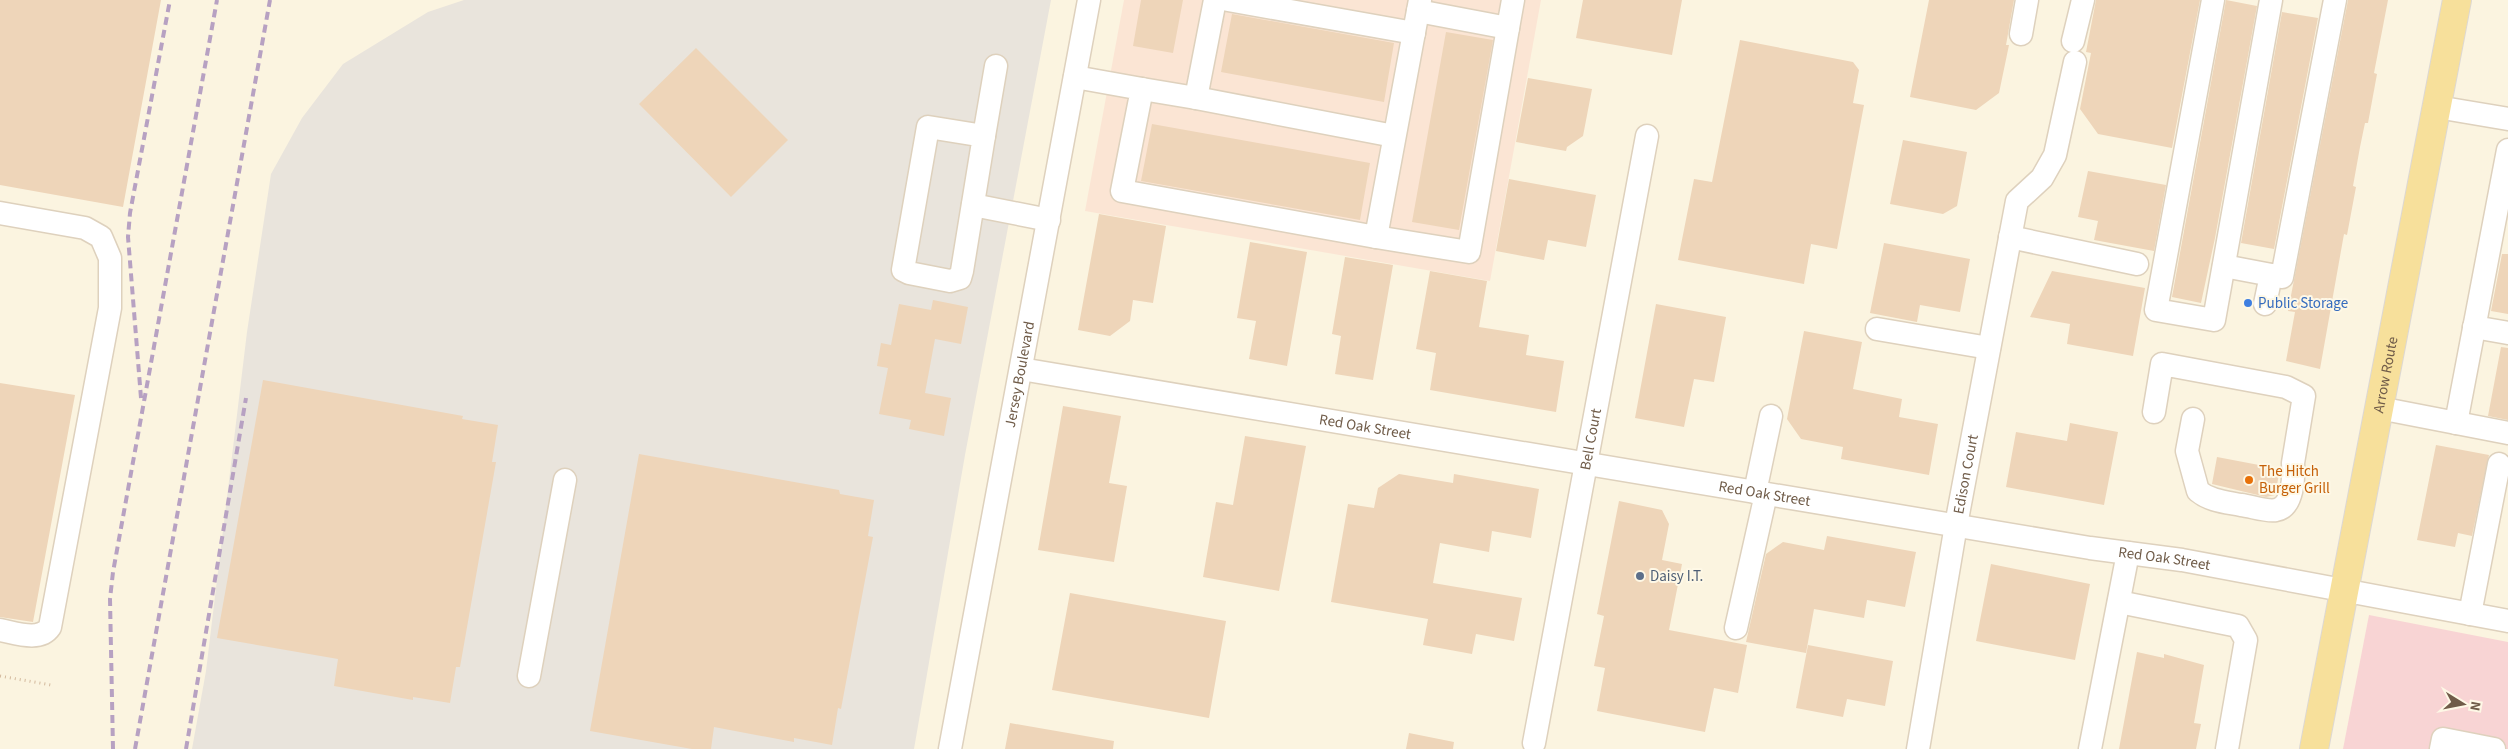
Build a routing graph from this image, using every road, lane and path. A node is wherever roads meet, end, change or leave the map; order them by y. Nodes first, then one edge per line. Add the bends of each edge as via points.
1 (1089, 0) edge
2 (1215, 0) edge
3 (1228, 0) edge
4 (1513, 0) edge
5 (2028, 0) edge
6 (2083, 0) edge
7 (2213, 0) edge
8 (2271, 0) edge
9 (2335, 0) edge
10 (2457, 0) edge
11 (1419, 6) edge
12 (1508, 28) junction
13 (1414, 34) junction
14 (2021, 34) dead end
15 (996, 66) dead end
16 (1075, 77) junction
17 (1142, 89) junction
18 (1196, 98) junction
19 (2437, 106) junction
20 (2508, 119) edge
21 (984, 136) junction
22 (1394, 136) junction
23 (1647, 136) dead end
24 (2508, 150) edge
25 (973, 205) junction
26 (0, 213) edge
27 (1048, 220) junction
28 (1376, 237) junction
29 (2010, 237) junction
30 (2137, 264) dead end
31 (2224, 266) junction
32 (2271, 275) junction
33 (2265, 304) dead end
34 (2474, 327) junction
35 (1877, 329) dead end
36 (2508, 333) edge
37 (1989, 348) junction
38 (1021, 369) junction
39 (2379, 408) junction
40 (2154, 412) dead end
41 (1771, 416) dead end
42 (2193, 419) dead end
43 (2456, 423) junction
44 (2508, 433) edge
45 (1587, 464) junction
46 (2498, 464) dead end
47 (566, 480) dead end
48 (1760, 493) junction
49 (1956, 526) junction
50 (2128, 553) junction
51 (2344, 590) junction
52 (2118, 602) junction
53 (2470, 614) junction
54 (2508, 621) edge
55 (1736, 628) dead end
56 (0, 630) edge
57 (0, 676) edge
58 (529, 676) dead end
59 (50, 685) dead end
60 (1534, 743) dead end
61 (950, 749) edge
62 (1918, 749) edge
63 (2090, 749) edge
64 (2227, 749) edge
65 (2314, 749) edge
66 (2441, 749) edge
67 (2494, 749) edge

1 - 16 street, Jersey Boulevard
2 - 18 street
3 - 13 street
4 - 12 street
5 - 14 street
6 - 29 street, Edison Court via 2055,155 2042,178 2017,201
7 - 31 street via 2156,310 2214,320
8 - 31 street
9 - 32 street via 2282,277
10 - 19 main road, Arrow Route
11 - 12 street
11 - 13 street
12 - 28 street via 1468,252
13 - 22 street
15 - 21 street
16 - 17 street
16 - 27 street, Jersey Boulevard
17 - 18 street
17 - 28 street via 1122,191
18 - 22 street
19 - 20 street
19 - 39 main road, Arrow Route
21 - 25 street
21 - 25 street via 928,127 903,270 950,281 960,278
22 - 28 street
23 - 45 street, Bell Court
24 - 34 street
25 - 27 street
26 - 56 street via 85,228 101,237 110,258 110,300 50,627 40,635
27 - 38 street, Jersey Boulevard
29 - 30 street
29 - 37 street, Edison Court
31 - 32 street
32 - 33 street
34 - 36 street
34 - 43 street
35 - 37 street
37 - 49 street, Edison Court
38 - 45 street, Red Oak Street
38 - 61 street, Jersey Boulevard
39 - 43 street
39 - 51 main road, Arrow Route
40 - 42 street via 2162,364 2286,387 2304,396 2291,490 2285,506 2276,510 2215,500 2198,491 2187,451
41 - 48 street
43 - 44 street
45 - 48 street, Red Oak Street
45 - 60 street, Bell Court
46 - 53 street
47 - 58 street
48 - 49 street, Red Oak Street
48 - 55 street
49 - 50 street, Red Oak Street
49 - 62 street, Edison Court
50 - 51 street, Red Oak Street
50 - 52 street
51 - 53 street, Red Oak Street
51 - 65 main road, Arrow Route
52 - 63 street
52 - 64 street via 2238,626 2246,640
53 - 54 street, Red Oak Street
57 - 59 path
66 - 67 street via 2443,739

